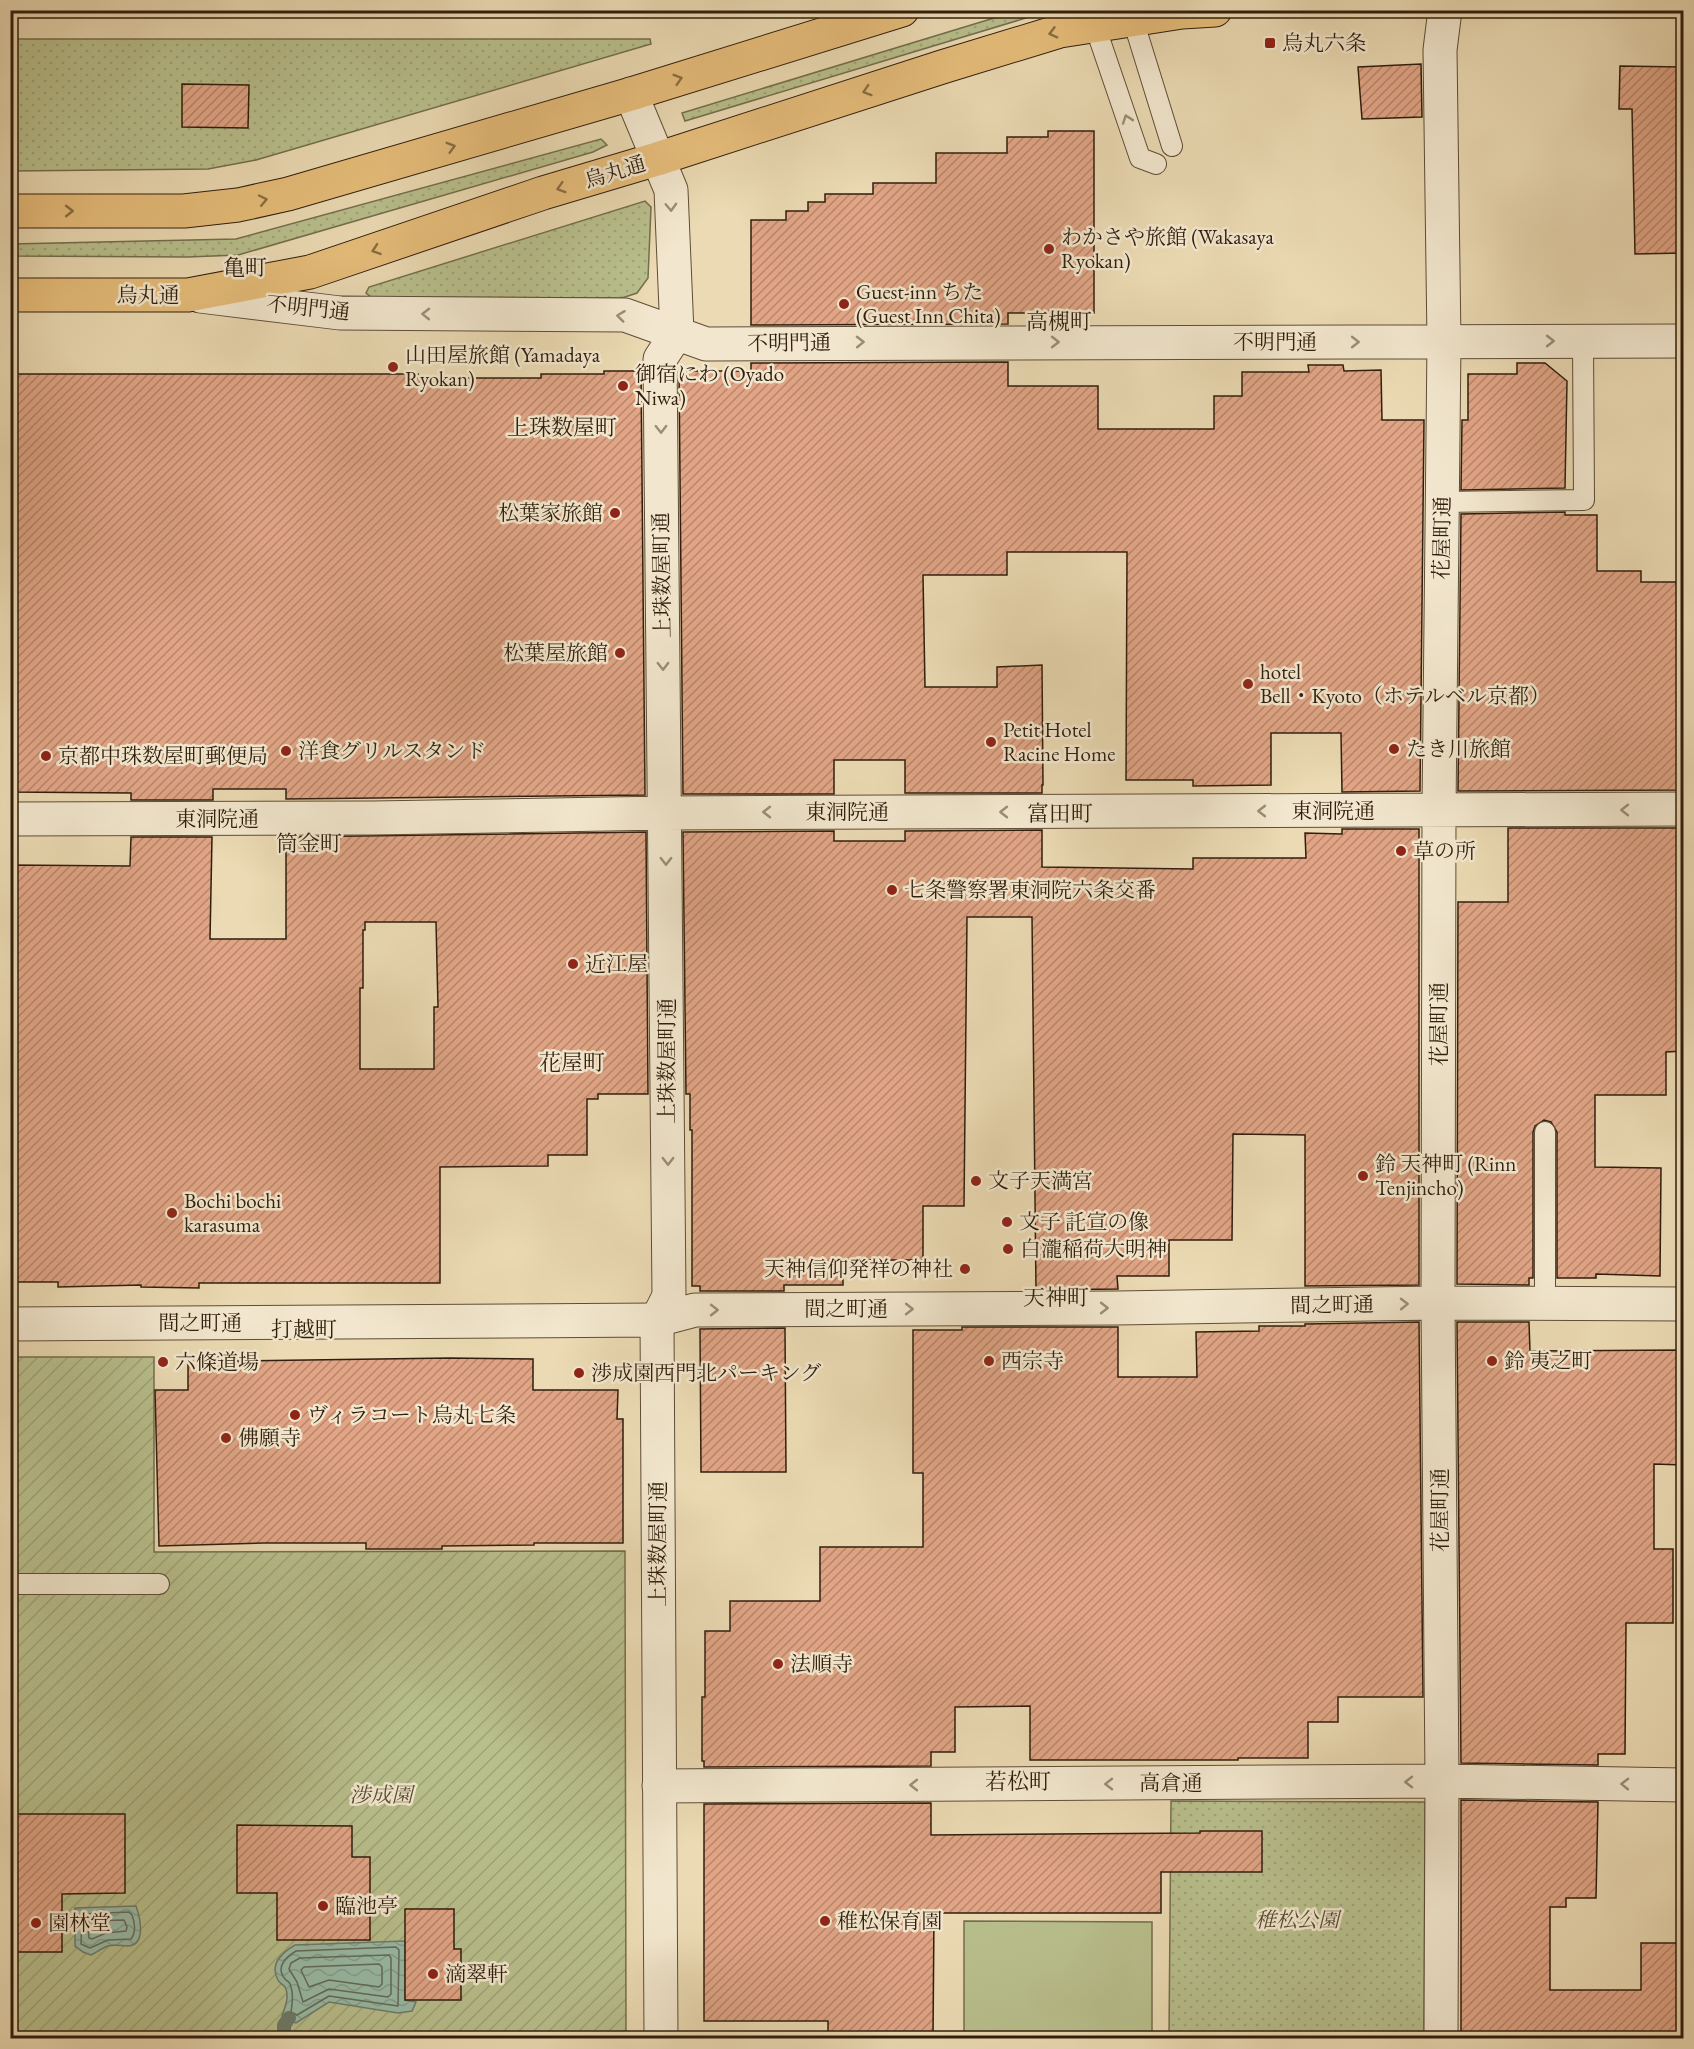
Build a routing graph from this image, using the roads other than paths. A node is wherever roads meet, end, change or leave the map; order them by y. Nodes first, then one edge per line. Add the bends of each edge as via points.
1 (902, 10) edge
2 (1215, 10) edge
3 (1445, 10) edge
4 (1133, 20) junction
5 (1095, 26) junction
6 (631, 94) junction
7 (1172, 146) dead end
8 (657, 159) junction
9 (1156, 164) dead end
10 (10, 211) edge
11 (10, 295) edge
12 (188, 295) junction
13 (677, 333) junction
14 (1583, 341) junction
15 (1683, 341) edge
16 (1444, 342) junction
17 (1442, 502) junction
18 (1683, 809) edge
19 (1439, 810) junction
20 (665, 813) junction
21 (10, 819) edge
22 (1545, 1132) dead end
23 (1438, 1303) junction
24 (1545, 1304) junction
25 (1683, 1304) edge
26 (657, 1320) junction
27 (10, 1324) edge
28 (10, 1584) edge
29 (159, 1584) dead end
30 (1442, 1781) junction
31 (1683, 1785) edge
32 (659, 1786) junction
33 (661, 2038) edge
34 (1441, 2038) edge

6 -> 1 highway
2 - 4 highway, 烏丸通
3 - 16 street, 花屋町通 via 1440,50
4 - 5 highway, 烏丸通
4 - 7 lane
5 -> 8 highway, 烏丸通 via 1060,31
9 -> 5 lane via 1140,159
6 - 8 street
10 -> 6 highway via 184,211 238,205 288,194
8 -> 12 highway, 烏丸通 via 310,272
8 -> 13 street via 671,190
11 - 12 highway, 烏丸通
13 -> 12 street, 不明門通 via 625,315 340,313
13 -> 16 street, 不明門通 via 706,344
13 -> 20 street, 上珠数屋町通 via 660,359
14 - 15 street, 不明門通
16 -> 14 street, 不明門通
14 - 17 lane via 1584,500
16 - 17 street, 花屋町通
17 - 19 street, 花屋町通
18 -> 19 street, 東洞院通
19 -> 20 street, 東洞院通
19 - 23 street, 花屋町通
20 - 21 street, 東洞院通
20 -> 26 street, 上珠数屋町通 via 669,1296
22 - 24 lane
23 - 24 street, 間之町通
26 -> 23 street, 間之町通 via 695,1310
23 - 30 street, 花屋町通
24 - 25 street, 間之町通
26 - 27 street, 間之町通
26 - 32 street, 上珠数屋町通
28 - 29 lane
31 -> 30 street, 高倉通
30 -> 32 street, 高倉通
30 - 34 street, 花屋町通
32 - 33 street, 上珠数屋町通

